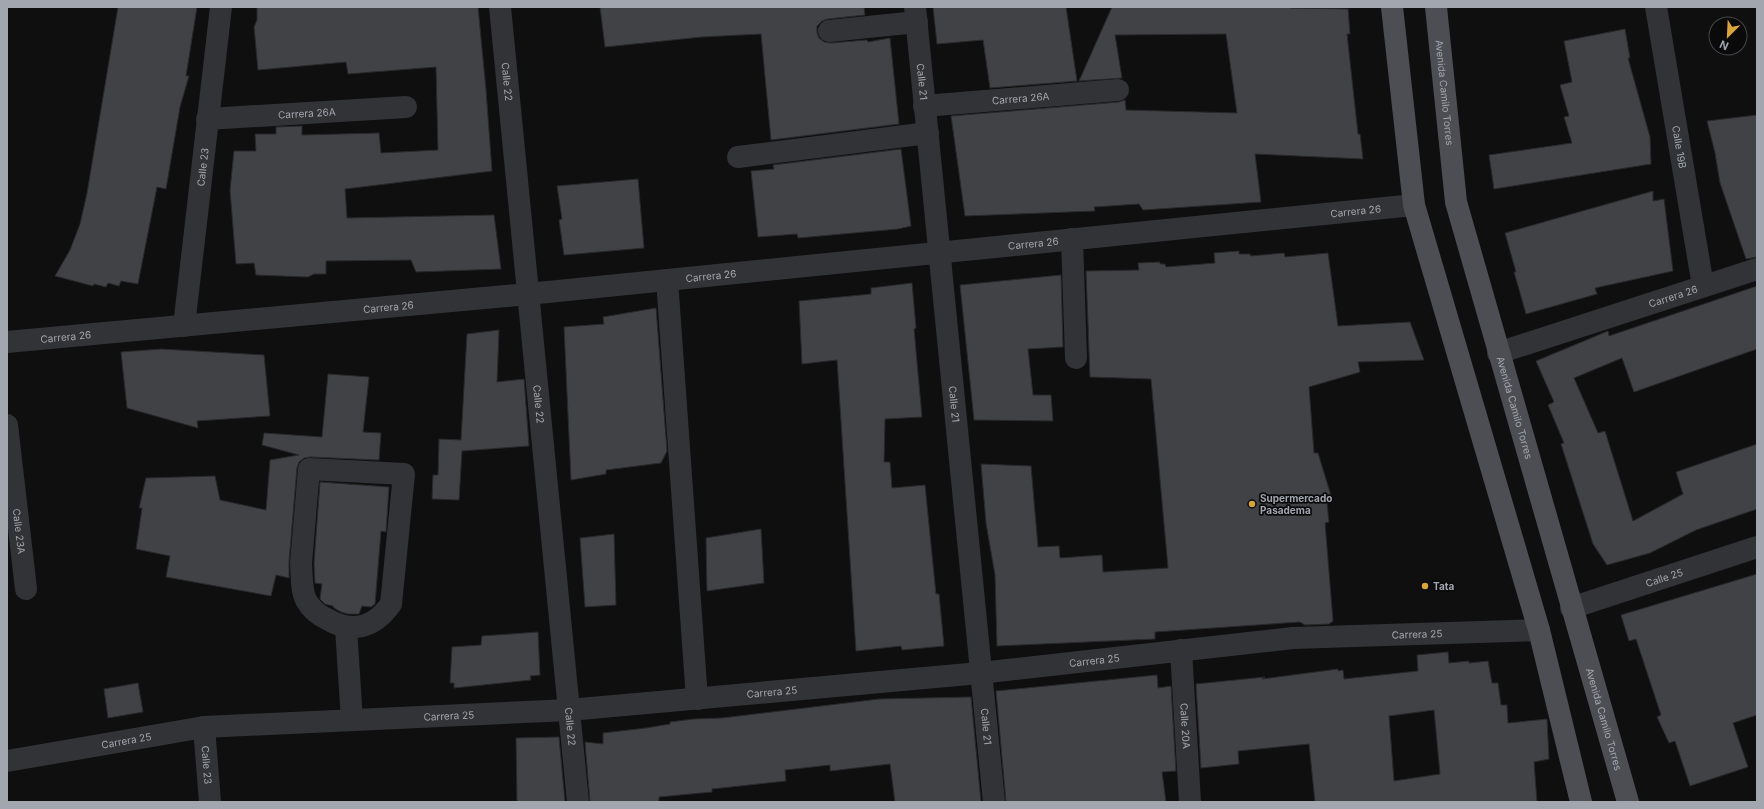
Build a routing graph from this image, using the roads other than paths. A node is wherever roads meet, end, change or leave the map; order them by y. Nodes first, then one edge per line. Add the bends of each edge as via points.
1 (221, 7) edge
2 (500, 7) edge
3 (1392, 7) edge
4 (1436, 7) edge
5 (1656, 7) edge
6 (916, 14) edge
7 (829, 31) dead end
8 (1118, 90) dead end
9 (924, 106) junction
10 (406, 107) dead end
11 (207, 119) junction
12 (928, 133) junction
13 (738, 157) dead end
14 (1414, 205) junction
15 (1072, 239) junction
16 (940, 253) junction
17 (1757, 269) edge
18 (667, 280) junction
19 (1703, 286) junction
20 (528, 294) junction
21 (184, 326) junction
22 (7, 342) edge
23 (1498, 353) junction
24 (1076, 358) dead end
25 (7, 425) edge
26 (1757, 547) edge
27 (26, 589) dead end
28 (1571, 608) junction
29 (346, 628) junction
30 (1539, 630) junction
31 (1181, 650) junction
32 (980, 673) junction
33 (697, 699) junction
34 (569, 710) junction
35 (352, 720) junction
36 (204, 727) junction
37 (7, 761) edge
38 (210, 802) edge
39 (578, 802) edge
40 (994, 802) edge
41 (1190, 802) edge
42 (1581, 802) edge
43 (1628, 802) edge

1 - 11 street, Calle 23
2 - 20 street, Calle 22
3 - 14 main road
4 - 23 main road, Avenida Camilo Torres via 1456,202
5 - 19 street, Calle 19B
6 - 7 street
6 - 9 street, Calle 21
8 - 9 street, Carrera 26A
9 - 12 street, Calle 21
10 - 11 street, Carrera 26A
11 - 21 street, Calle 23
12 - 13 street
12 - 16 street, Calle 21
14 - 15 street, Carrera 26
14 - 30 main road
15 - 16 street, Carrera 26
15 - 24 street
16 - 18 street, Carrera 26
16 - 32 street, Calle 21
17 - 19 street, Carrera 26
18 - 20 street, Carrera 26
18 - 33 street
19 - 23 street, Carrera 26
20 - 21 street, Carrera 26
20 - 34 street, Calle 22
21 - 22 street, Carrera 26
23 - 28 main road, Avenida Camilo Torres
25 - 27 street, Calle 23A
26 - 28 street, Calle 25
28 - 43 main road, Avenida Camilo Torres
29 - 29 street via 337,626 319,615 306,600 302,563 308,469 404,474 391,604 364,626
29 - 35 street
30 - 31 street, Carrera 25 via 1293,638
30 - 42 main road
31 - 32 street, Carrera 25
31 - 41 street, Calle 20A
32 - 33 street, Carrera 25
32 - 40 street, Calle 21
33 - 34 street, Carrera 25
34 - 35 street, Carrera 25
34 - 39 street, Calle 22
35 - 36 street, Carrera 25
36 - 37 street, Carrera 25
36 - 38 street, Calle 23

